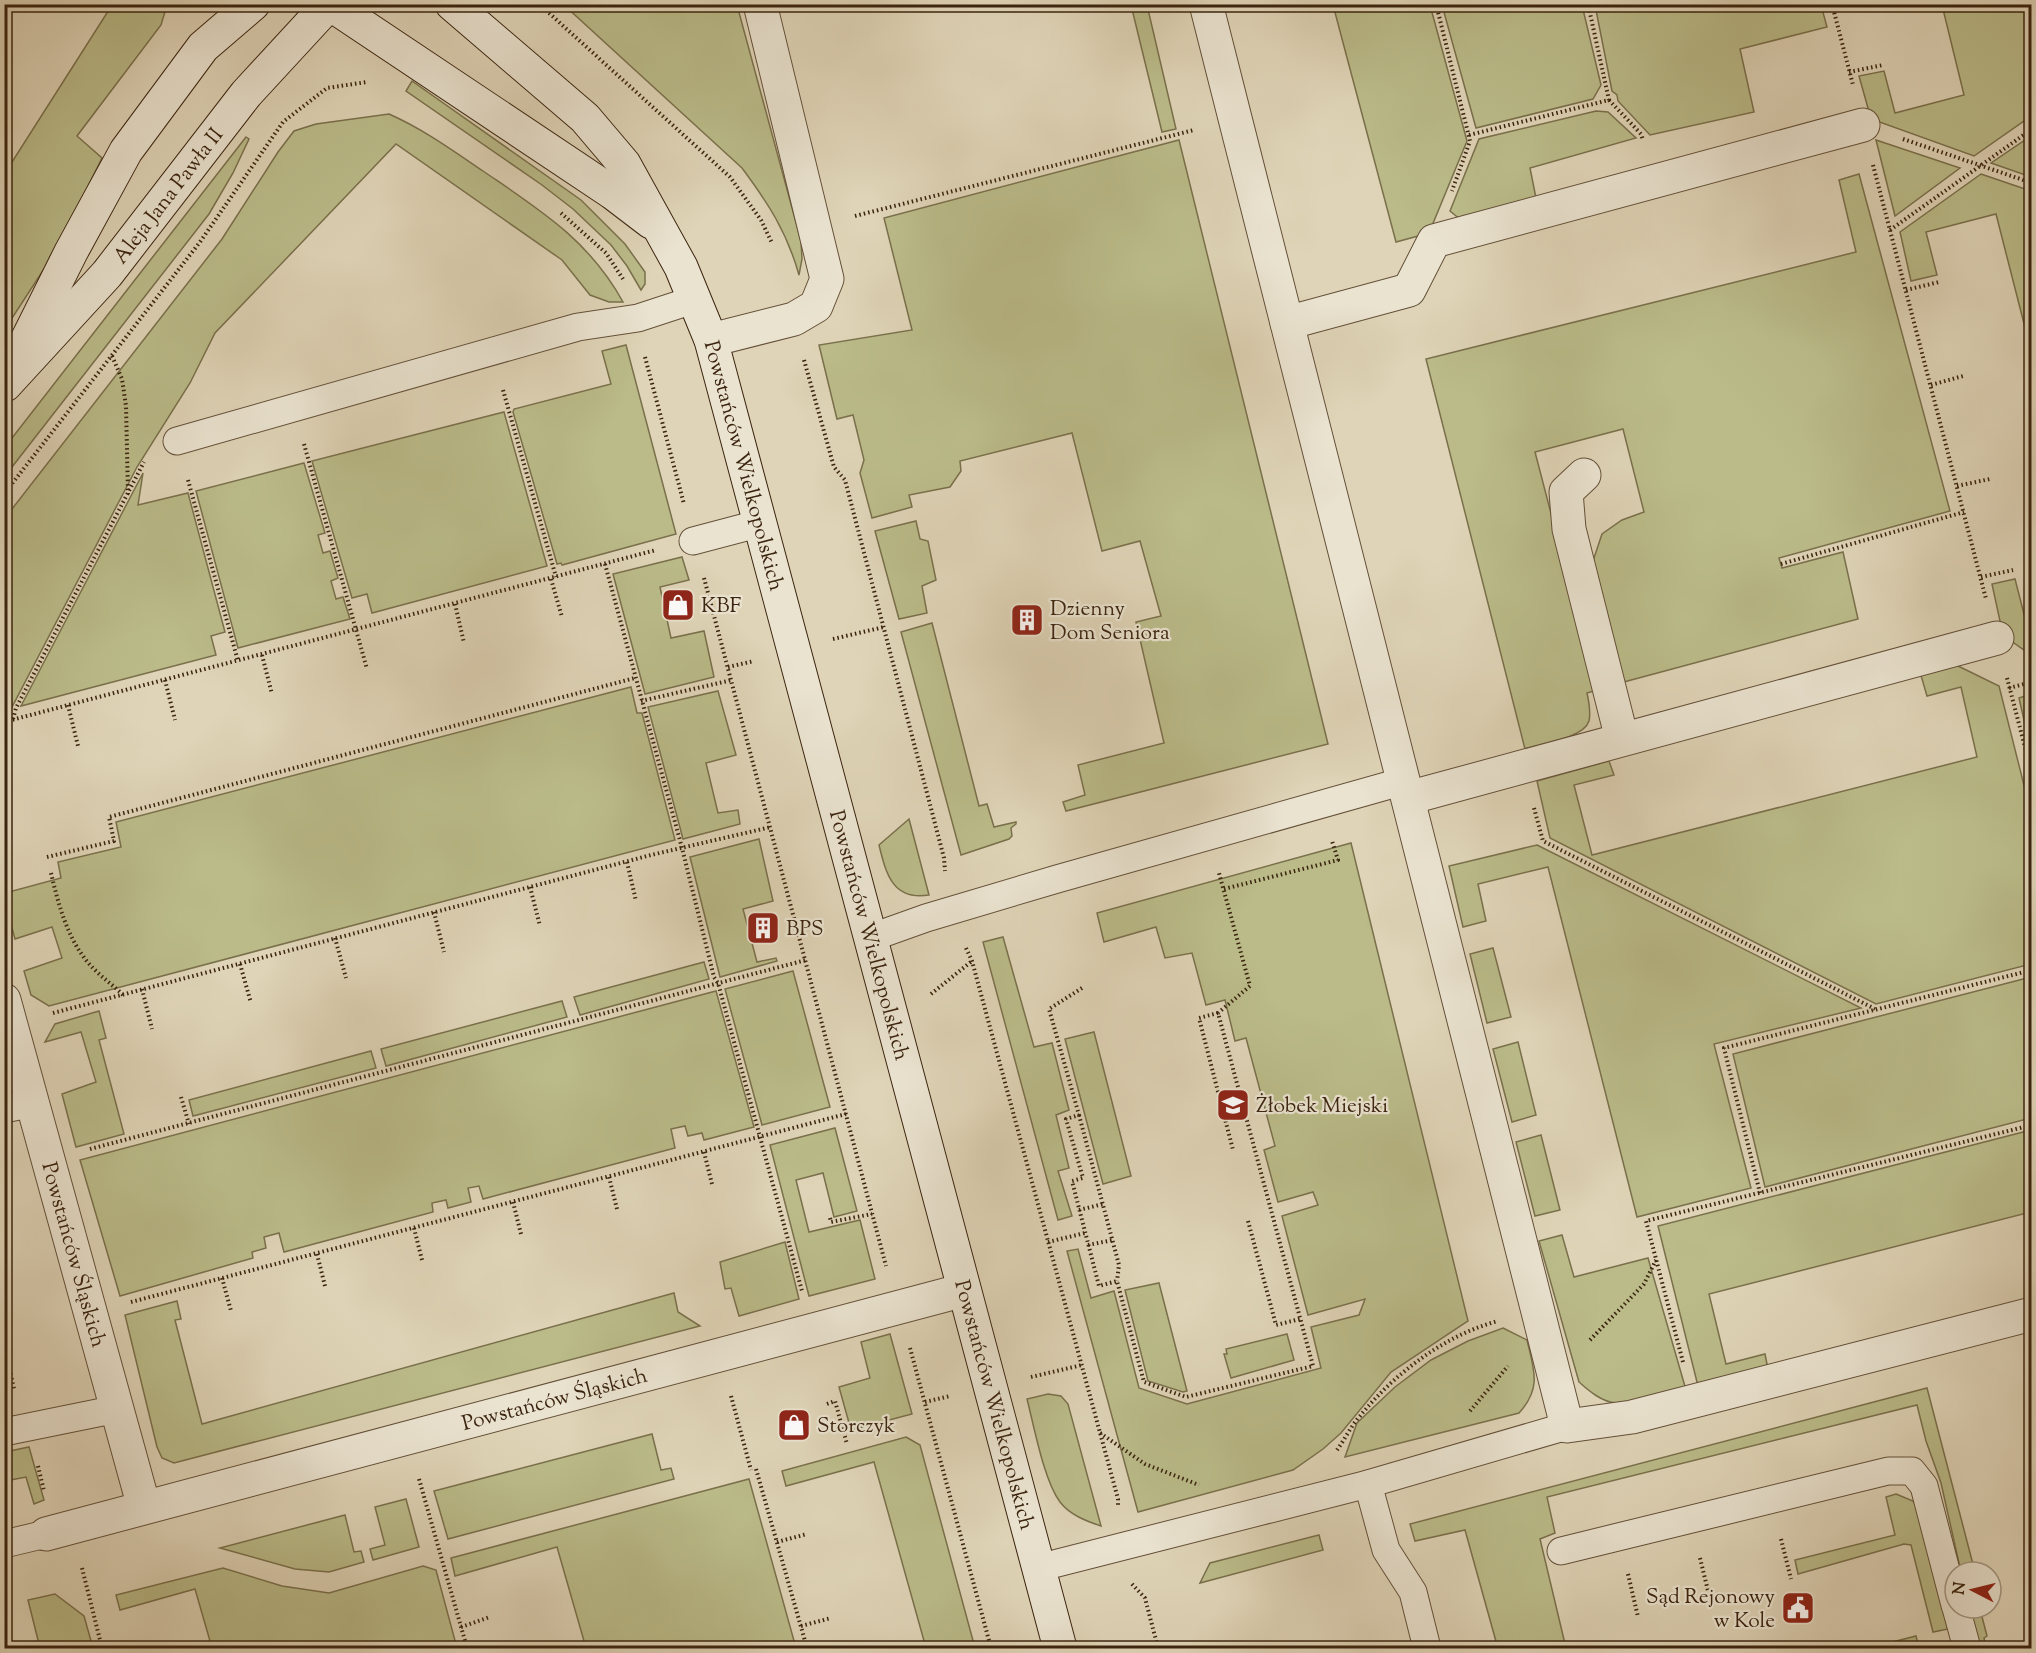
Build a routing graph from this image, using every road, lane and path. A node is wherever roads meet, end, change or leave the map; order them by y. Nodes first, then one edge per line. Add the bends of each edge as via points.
1 (252, 4) edge
2 (329, 4) edge
3 (452, 4) edge
4 (539, 4) edge
5 (760, 4) edge
6 (1206, 4) edge
7 (1436, 4) edge
8 (1588, 4) edge
9 (1832, 4) edge
10 (1882, 65) dead end
11 (1849, 72) junction
12 (375, 84) dead end
13 (1609, 100) junction
14 (1236, 121) junction
15 (1863, 125) junction
16 (2031, 129) edge
17 (1469, 135) junction
18 (1981, 166) junction
19 (1655, 181) junction
20 (2031, 183) edge
21 (555, 208) dead end
22 (815, 226) junction
23 (661, 230) junction
24 (1890, 230) junction
25 (1434, 241) junction
26 (775, 250) dead end
27 (1939, 282) dead end
28 (628, 287) dead end
29 (1906, 290) junction
30 (696, 298) junction
31 (1287, 323) junction
32 (711, 340) junction
33 (645, 354) dead end
34 (112, 356) junction
35 (804, 360) dead end
36 (1963, 376) dead end
37 (5, 385) edge
38 (1931, 385) junction
39 (508, 411) dead end
40 (177, 441) dead end
41 (144, 460) dead end
42 (309, 462) dead end
43 (1584, 475) dead end
44 (1990, 479) dead end
45 (1957, 486) junction
46 (192, 492) dead end
47 (4, 494) edge
48 (128, 494) junction
49 (1964, 512) junction
50 (761, 523) junction
51 (693, 540) junction
52 (605, 564) junction
53 (1781, 564) dead end
54 (2013, 570) dead end
55 (1981, 577) junction
56 (554, 578) junction
57 (455, 604) junction
58 (562, 617) dead end
59 (357, 630) junction
60 (1996, 638) junction
61 (464, 643) dead end
62 (262, 655) junction
63 (238, 661) junction
64 (367, 669) dead end
65 (635, 678) junction
66 (165, 680) junction
67 (732, 680) junction
68 (2031, 682) edge
69 (2009, 688) junction
70 (272, 694) dead end
71 (641, 701) junction
72 (68, 705) junction
73 (12, 720) junction
74 (175, 720) dead end
75 (4, 722) edge
76 (1622, 739) junction
77 (78, 746) dead end
78 (1524, 766) junction
79 (2031, 774) edge
80 (1406, 790) junction
81 (771, 827) junction
82 (1332, 841) dead end
83 (682, 848) junction
84 (47, 857) dead end
85 (627, 862) junction
86 (1218, 871) dead end
87 (51, 873) dead end
88 (945, 877) dead end
89 (530, 887) junction
90 (1224, 889) junction
91 (636, 901) dead end
92 (434, 912) junction
93 (540, 926) dead end
94 (335, 938) junction
95 (870, 938) junction
96 (964, 943) dead end
97 (444, 952) dead end
98 (806, 960) junction
99 (240, 964) junction
100 (2031, 970) edge
101 (346, 978) dead end
102 (718, 983) junction
103 (1082, 988) dead end
104 (142, 989) junction
105 (123, 995) junction
106 (4, 1000) edge
107 (251, 1003) dead end
108 (1876, 1009) junction
109 (1218, 1013) junction
110 (50, 1014) dead end
111 (152, 1029) dead end
112 (181, 1097) dead end
113 (19, 1106) edge
114 (846, 1114) junction
115 (1079, 1114) junction
116 (189, 1124) junction
117 (2031, 1125) edge
118 (761, 1137) junction
119 (88, 1150) dead end
120 (1233, 1150) dead end
121 (704, 1152) junction
122 (609, 1177) junction
123 (712, 1184) dead end
124 (1760, 1193) junction
125 (513, 1203) junction
126 (1103, 1204) junction
127 (617, 1209) dead end
128 (1079, 1210) junction
129 (872, 1214) junction
130 (830, 1218) dead end
131 (1248, 1221) dead end
132 (414, 1228) junction
133 (1085, 1233) junction
134 (520, 1234) dead end
135 (1113, 1240) junction
136 (1048, 1242) junction
137 (1088, 1245) junction
138 (317, 1254) junction
139 (422, 1260) dead end
140 (1656, 1260) junction
141 (886, 1269) dead end
142 (222, 1278) junction
143 (1117, 1281) junction
144 (325, 1286) dead end
145 (964, 1290) junction
146 (803, 1292) dead end
147 (122, 1304) dead end
148 (231, 1311) dead end
149 (2031, 1314) edge
150 (1540, 1319) junction
151 (1300, 1320) junction
152 (4, 1343) edge
153 (909, 1344) dead end
154 (1553, 1373) junction
155 (16, 1399) dead end
156 (1694, 1401) junction
157 (827, 1404) dead end
158 (117, 1409) junction
159 (1470, 1411) dead end
160 (736, 1412) dead end
161 (1568, 1426) junction
162 (4, 1432) edge
163 (1100, 1432) junction
164 (847, 1444) dead end
165 (1337, 1451) dead end
166 (1368, 1484) junction
167 (1206, 1487) dead end
168 (424, 1494) dead end
169 (144, 1507) junction
170 (1118, 1509) dead end
171 (46, 1534) joint
172 (807, 1534) dead end
173 (777, 1542) junction
174 (4, 1544) edge
175 (1561, 1551) dead end
176 (1943, 1560) edge
177 (1038, 1568) junction
178 (86, 1584) dead end
179 (1632, 1591) dead end
180 (1145, 1598) dead end
181 (490, 1617) dead end
182 (1638, 1617) dead end
183 (831, 1618) dead end
184 (1959, 1620) edge
185 (801, 1626) junction
186 (461, 1627) junction
187 (102, 1648) edge
188 (467, 1648) edge
189 (807, 1648) edge
190 (991, 1648) edge
191 (1060, 1648) edge
192 (1158, 1648) edge
193 (1427, 1648) edge
194 (1966, 1648) edge

1 - 37 street, Aleja Jana Pawła II via 203,47 126,151
2 - 23 street, Powstańców Wielkopolskich via 613,193
2 - 37 street, Aleja Jana Pawła II via 246,94 107,274
3 - 23 street, Powstańców Wielkopolskich via 585,118 624,164
4 - 26 path via 730,177 761,220
5 - 22 street
6 - 14 street
7 - 17 path
8 - 13 path
9 - 11 path
10 - 11 path
11 - 15 path
12 - 34 path via 327,88 283,122 200,242
13 - 17 path
13 - 19 path via 1641,134
14 - 22 path
14 - 31 street
15 - 18 path
15 - 19 street
15 - 24 path
16 - 18 path
17 - 25 path
18 - 20 path
18 - 24 path
19 - 25 street
21 - 28 path via 606,253
22 - 32 street via 827,279 816,306 794,319
23 - 30 street, Powstańców Wielkopolskich
24 - 29 path
25 - 31 street via 1408,290
27 - 29 path
29 - 38 path
30 - 32 street, Powstańców Wielkopolskich
30 - 40 lane via 638,318 578,327
31 - 80 street
32 - 50 street, Powstańców Wielkopolskich
33 - 51 path
34 - 47 path
34 - 48 path via 122,379 126,406
35 - 88 path via 834,467 845,480 945,858
36 - 38 path
38 - 45 path
39 - 56 path
41 - 48 path
42 - 59 path
43 - 76 street via 1566,492 1569,529
44 - 45 path
45 - 49 path
46 - 63 path
48 - 73 path
49 - 53 path
49 - 55 path
50 - 51 lane
50 - 95 street, Powstańców Wielkopolskich
51 - 52 path
51 - 67 path
52 - 56 path
52 - 65 path
54 - 55 path
55 - 60 path
56 - 57 path
56 - 58 path
57 - 59 path
57 - 61 path
59 - 62 path
59 - 64 path
60 - 69 path
60 - 76 street
62 - 63 path
62 - 70 path
63 - 66 path
65 - 71 path
65 - 84 path via 109,817 114,841
66 - 72 path
66 - 74 path
67 - 71 path
67 - 81 path
68 - 69 path
69 - 79 path
71 - 83 path
72 - 73 path
72 - 77 path
73 - 75 path
76 - 78 street
78 - 80 street
78 - 108 path via 1543,842
80 - 95 lane via 1057,879
80 - 150 street
81 - 83 path
81 - 98 path
82 - 90 path via 1338,860
83 - 85 path
83 - 102 path
85 - 89 path
85 - 91 path
86 - 90 path
87 - 105 path via 61,915 85,958
89 - 92 path
89 - 93 path
90 - 109 path via 1250,986
92 - 94 path
92 - 97 path
94 - 99 path
94 - 101 path
95 - 145 street, Powstańców Wielkopolskich
96 - 136 path
98 - 102 path
98 - 114 path
99 - 104 path
99 - 107 path
100 - 108 path
102 - 116 path
102 - 118 path
103 - 115 path via 1049,1009
104 - 105 path
104 - 111 path
105 - 110 path
106 - 113 street, Powstańców Śląskich
108 - 124 path via 1724,1048
109 - 120 path via 1199,1018
109 - 151 path
112 - 116 path
113 - 158 street, Powstańców Śląskich
114 - 118 path
114 - 129 path
115 - 126 path
115 - 128 path via 1066,1119 1083,1178 1072,1181
116 - 119 path
117 - 124 path
118 - 121 path
118 - 146 path
121 - 122 path
121 - 123 path
122 - 125 path
122 - 127 path
124 - 140 path via 1646,1221
125 - 132 path
125 - 134 path
126 - 128 path
126 - 135 path
128 - 133 path
129 - 130 path via 831,1222
129 - 141 path
131 - 151 path via 1276,1325
132 - 138 path
132 - 139 path
133 - 136 path
133 - 137 path
135 - 137 path
135 - 143 path via 1119,1265
136 - 163 path
137 - 143 path via 1099,1286
138 - 142 path
138 - 144 path
140 - 154 path via 1644,1284
140 - 156 path
142 - 147 path
142 - 148 path
143 - 151 path via 1144,1382 1186,1397 1313,1366
145 - 169 street, Powstańców Śląskich
145 - 177 street, Powstańców Wielkopolskich
149 - 156 street
150 - 154 street
150 - 159 path
150 - 165 path via 1491,1323 1450,1340 1397,1377 1359,1417
152 - 155 path
153 - 190 path
154 - 161 street
156 - 161 street via 1632,1417
157 - 164 path via 835,1401
158 - 162 lane
158 - 169 street, Powstańców Śląskich
160 - 173 path
161 - 166 lane
163 - 167 path via 1145,1464
163 - 170 path
166 - 177 lane
166 - 193 lane via 1386,1550 1413,1592
168 - 186 path
169 - 171 street, Powstańców Śląskich
171 - 174 lane
172 - 173 path
173 - 185 path
175 - 176 lane via 1888,1471 1912,1471 1924,1486
177 - 191 street, Powstańców Wielkopolskich
178 - 187 path
179 - 182 path
180 - 192 path
181 - 186 path
183 - 185 path
184 - 194 lane
185 - 189 path
186 - 188 path

